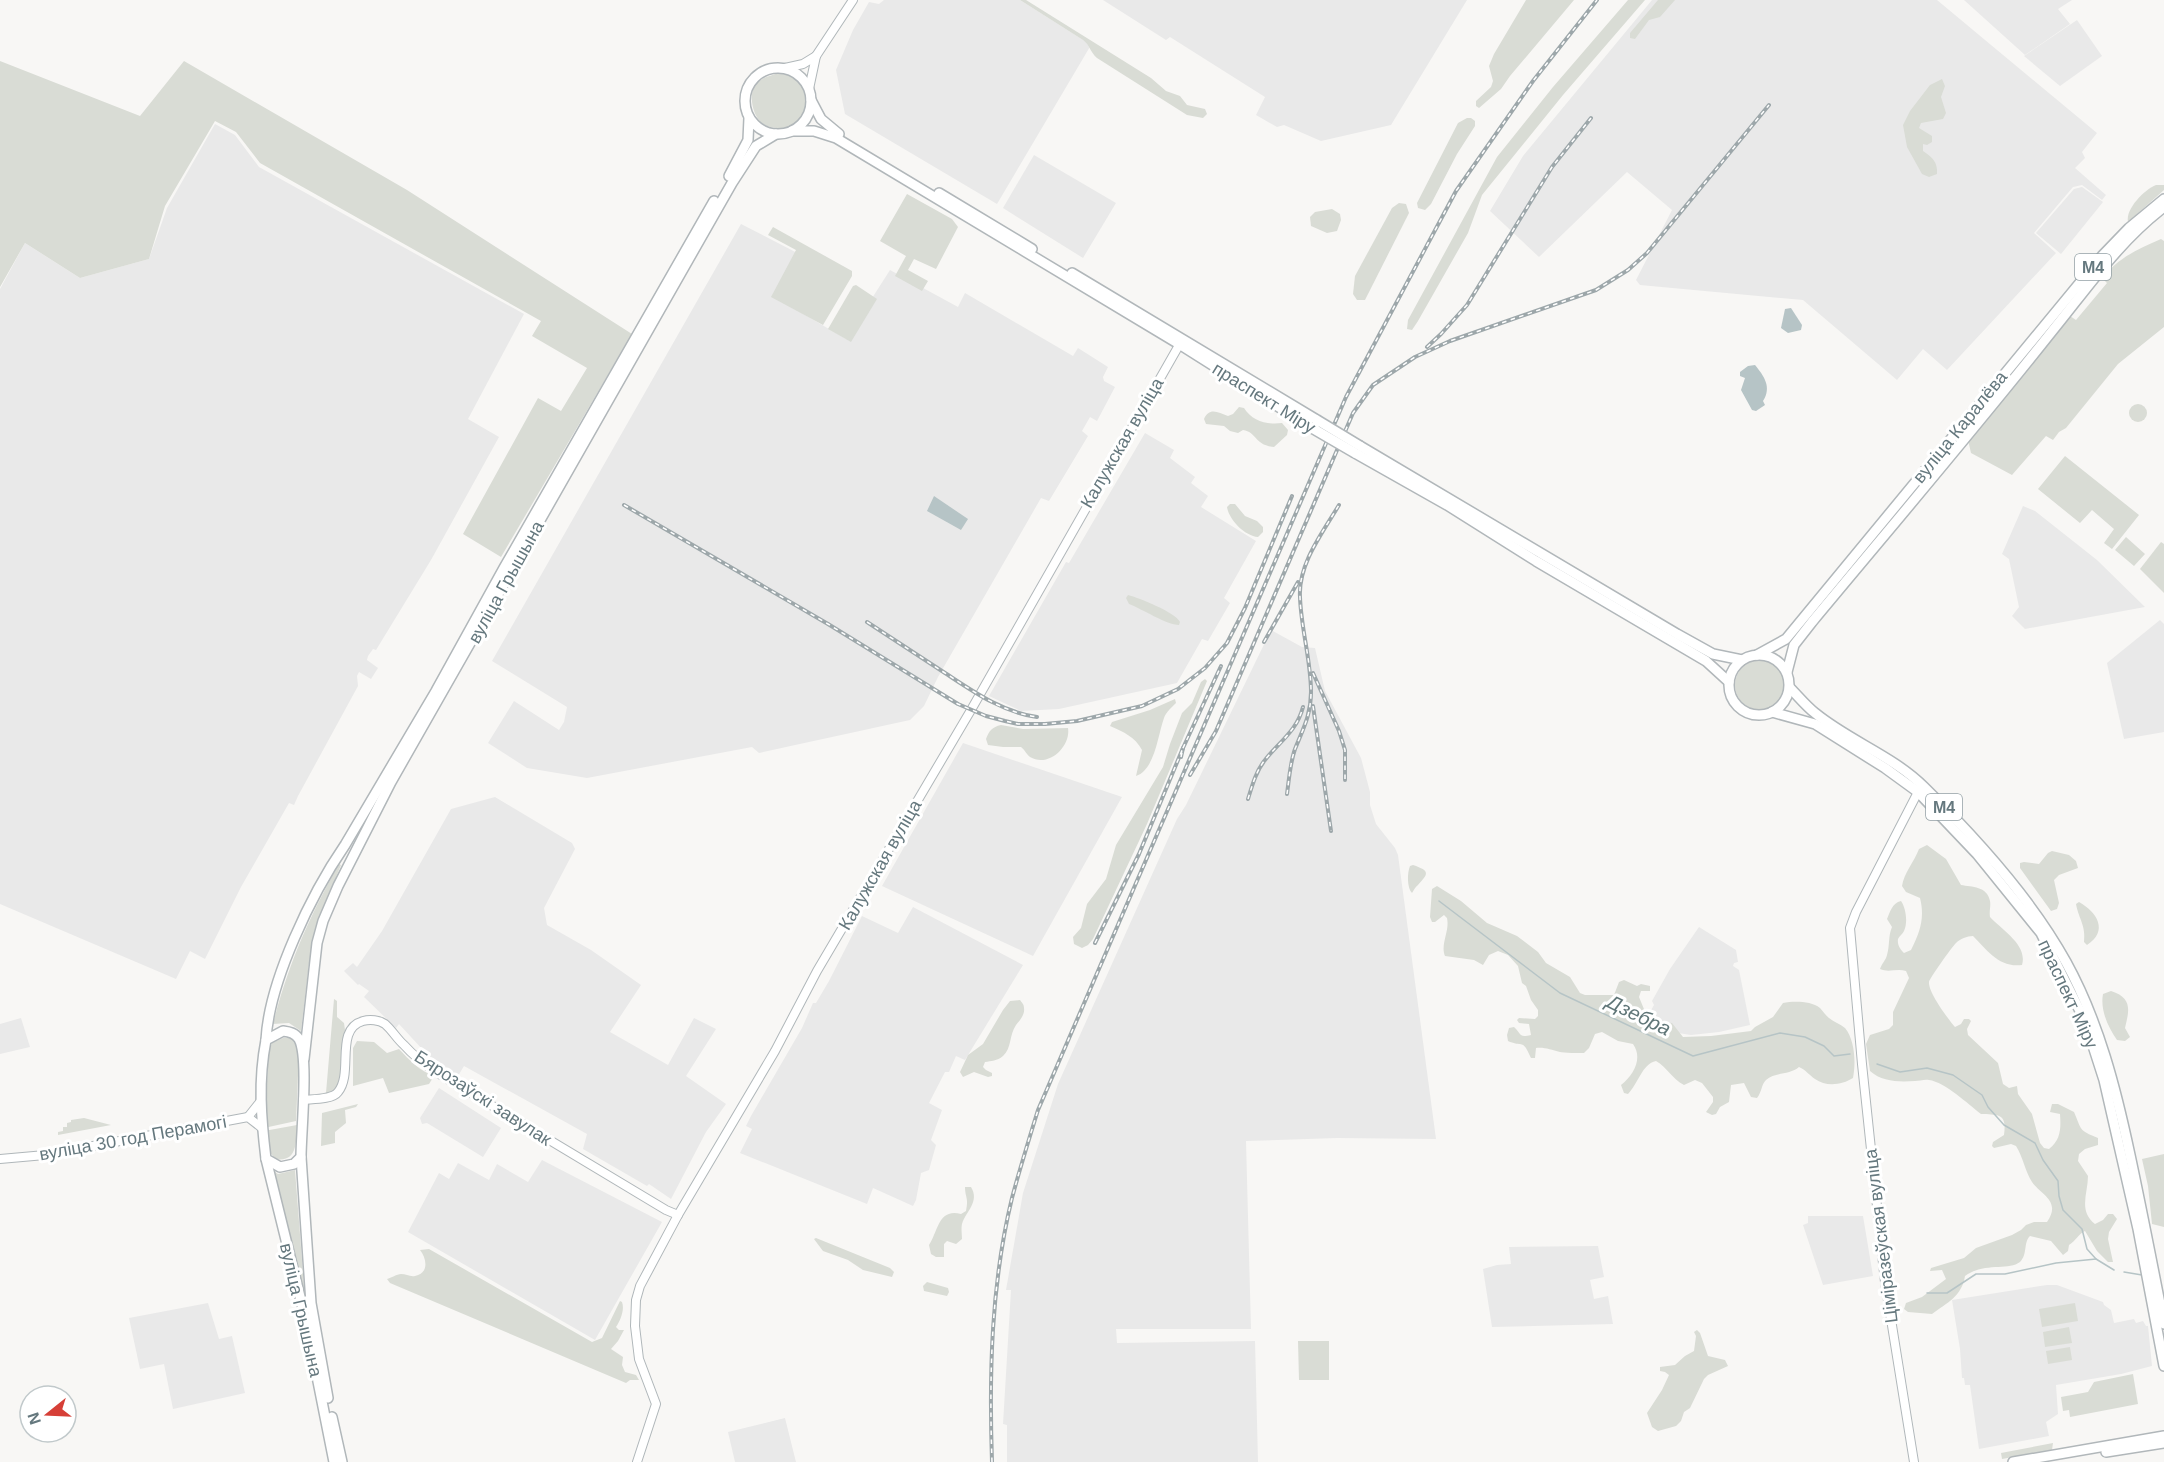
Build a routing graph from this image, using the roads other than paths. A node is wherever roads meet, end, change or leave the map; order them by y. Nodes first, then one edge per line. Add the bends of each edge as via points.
1 (853, 0) edge
2 (816, 56) junction
3 (785, 68) junction
4 (809, 89) junction
5 (811, 100) junction
6 (749, 117) junction
7 (792, 131) junction
8 (776, 134) junction
9 (2164, 199) edge
10 (2164, 207) edge
11 (1180, 341) junction
12 (1358, 449) junction
13 (1757, 655) junction
14 (1742, 660) junction
15 (1787, 672) junction
16 (1729, 682) junction
17 (1790, 688) junction
18 (1772, 712) junction
19 (1918, 792) junction
20 (266, 1040) junction
21 (304, 1059) junction
22 (303, 1100) junction
23 (260, 1102) junction
24 (248, 1117) junction
25 (262, 1128) junction
26 (301, 1157) junction
27 (0, 1159) edge
28 (266, 1159) junction
29 (678, 1215) junction
30 (2141, 1228) junction
31 (2161, 1327) edge
32 (2164, 1366) edge
33 (2164, 1436) edge
34 (2164, 1443) edge
35 (334, 1462) edge
36 (342, 1462) edge
37 (637, 1462) edge
38 (1914, 1462) edge
39 (2013, 1462) edge
40 (2048, 1462) edge

1 - 2 street
2 - 3 street
2 - 4 street
3 - 4 main road via 800,76
3 - 6 main road via 769,69 751,81 745,96
4 - 5 main road
5 - 7 main road via 805,121
5 - 11 main road, праспект Міру via 831,129
6 - 8 main road via 760,129
6 - 20 main road, вуліца Грышына via 743,152 436,691 323,881 284,967
7 - 8 main road
7 - 11 main road, праспект Міру via 814,131 836,138
8 - 21 main road, вуліца Грышына via 756,146 732,183 391,782 323,921
9 - 13 main road, вуліца Каралёва / М4 via 2102,256 1786,639
10 - 15 main road, вуліца Каралёва / М4 via 2134,232 2099,271 1812,622 1794,645
11 - 12 main road, праспект Міру, bridge
11 - 29 street, Калужская вуліца
12 - 14 main road, праспект Міру via 1713,654
12 - 16 main road, праспект Міру via 1536,561 1706,661
13 - 14 main road
13 - 15 main road via 1772,657
14 - 16 main road
15 - 17 main road
16 - 18 main road, праспект Міру via 1732,698 1742,710 1756,715
17 - 18 main road via 1784,702
17 - 30 main road, праспект Міру / М4 via 1816,714 1890,760 1923,786 1981,847 2046,929 2093,1020 2104,1053 2121,1113
18 - 19 main road, праспект Міру / М4 via 1815,724
19 - 30 main road, праспект Міру / М4 via 1977,854 2041,933 2053,955 2095,1049
19 - 38 street, Ціміразеўская вуліца via 1850,928 1885,1282
20 - 21 main road via 283,1031 292,1032 302,1045
20 - 23 main road, вуліца Грышына
21 - 22 main road, вуліца Грышына
22 - 26 main road, вуліца Грышына
22 - 29 street, Бярозаўскі завулак via 339,1092 350,1032 359,1022 380,1022 422,1063
23 - 24 street
23 - 25 main road, вуліца Грышына
24 - 25 street, вуліца 30 год Перамогі
24 - 27 street, вуліца 30 год Перамогі via 45,1155
25 - 28 main road, вуліца Грышына
26 - 28 main road via 294,1164 280,1167
26 - 36 main road, вуліца Грышына via 311,1303
28 - 35 main road, вуліца Грышына via 306,1322
29 - 37 street, Калужская вуліца via 636,1300 639,1359 656,1404
30 - 31 main road, праспект Міру / М4
31 - 32 main road, праспект Міру / М4
33 - 39 main road
34 - 40 main road

